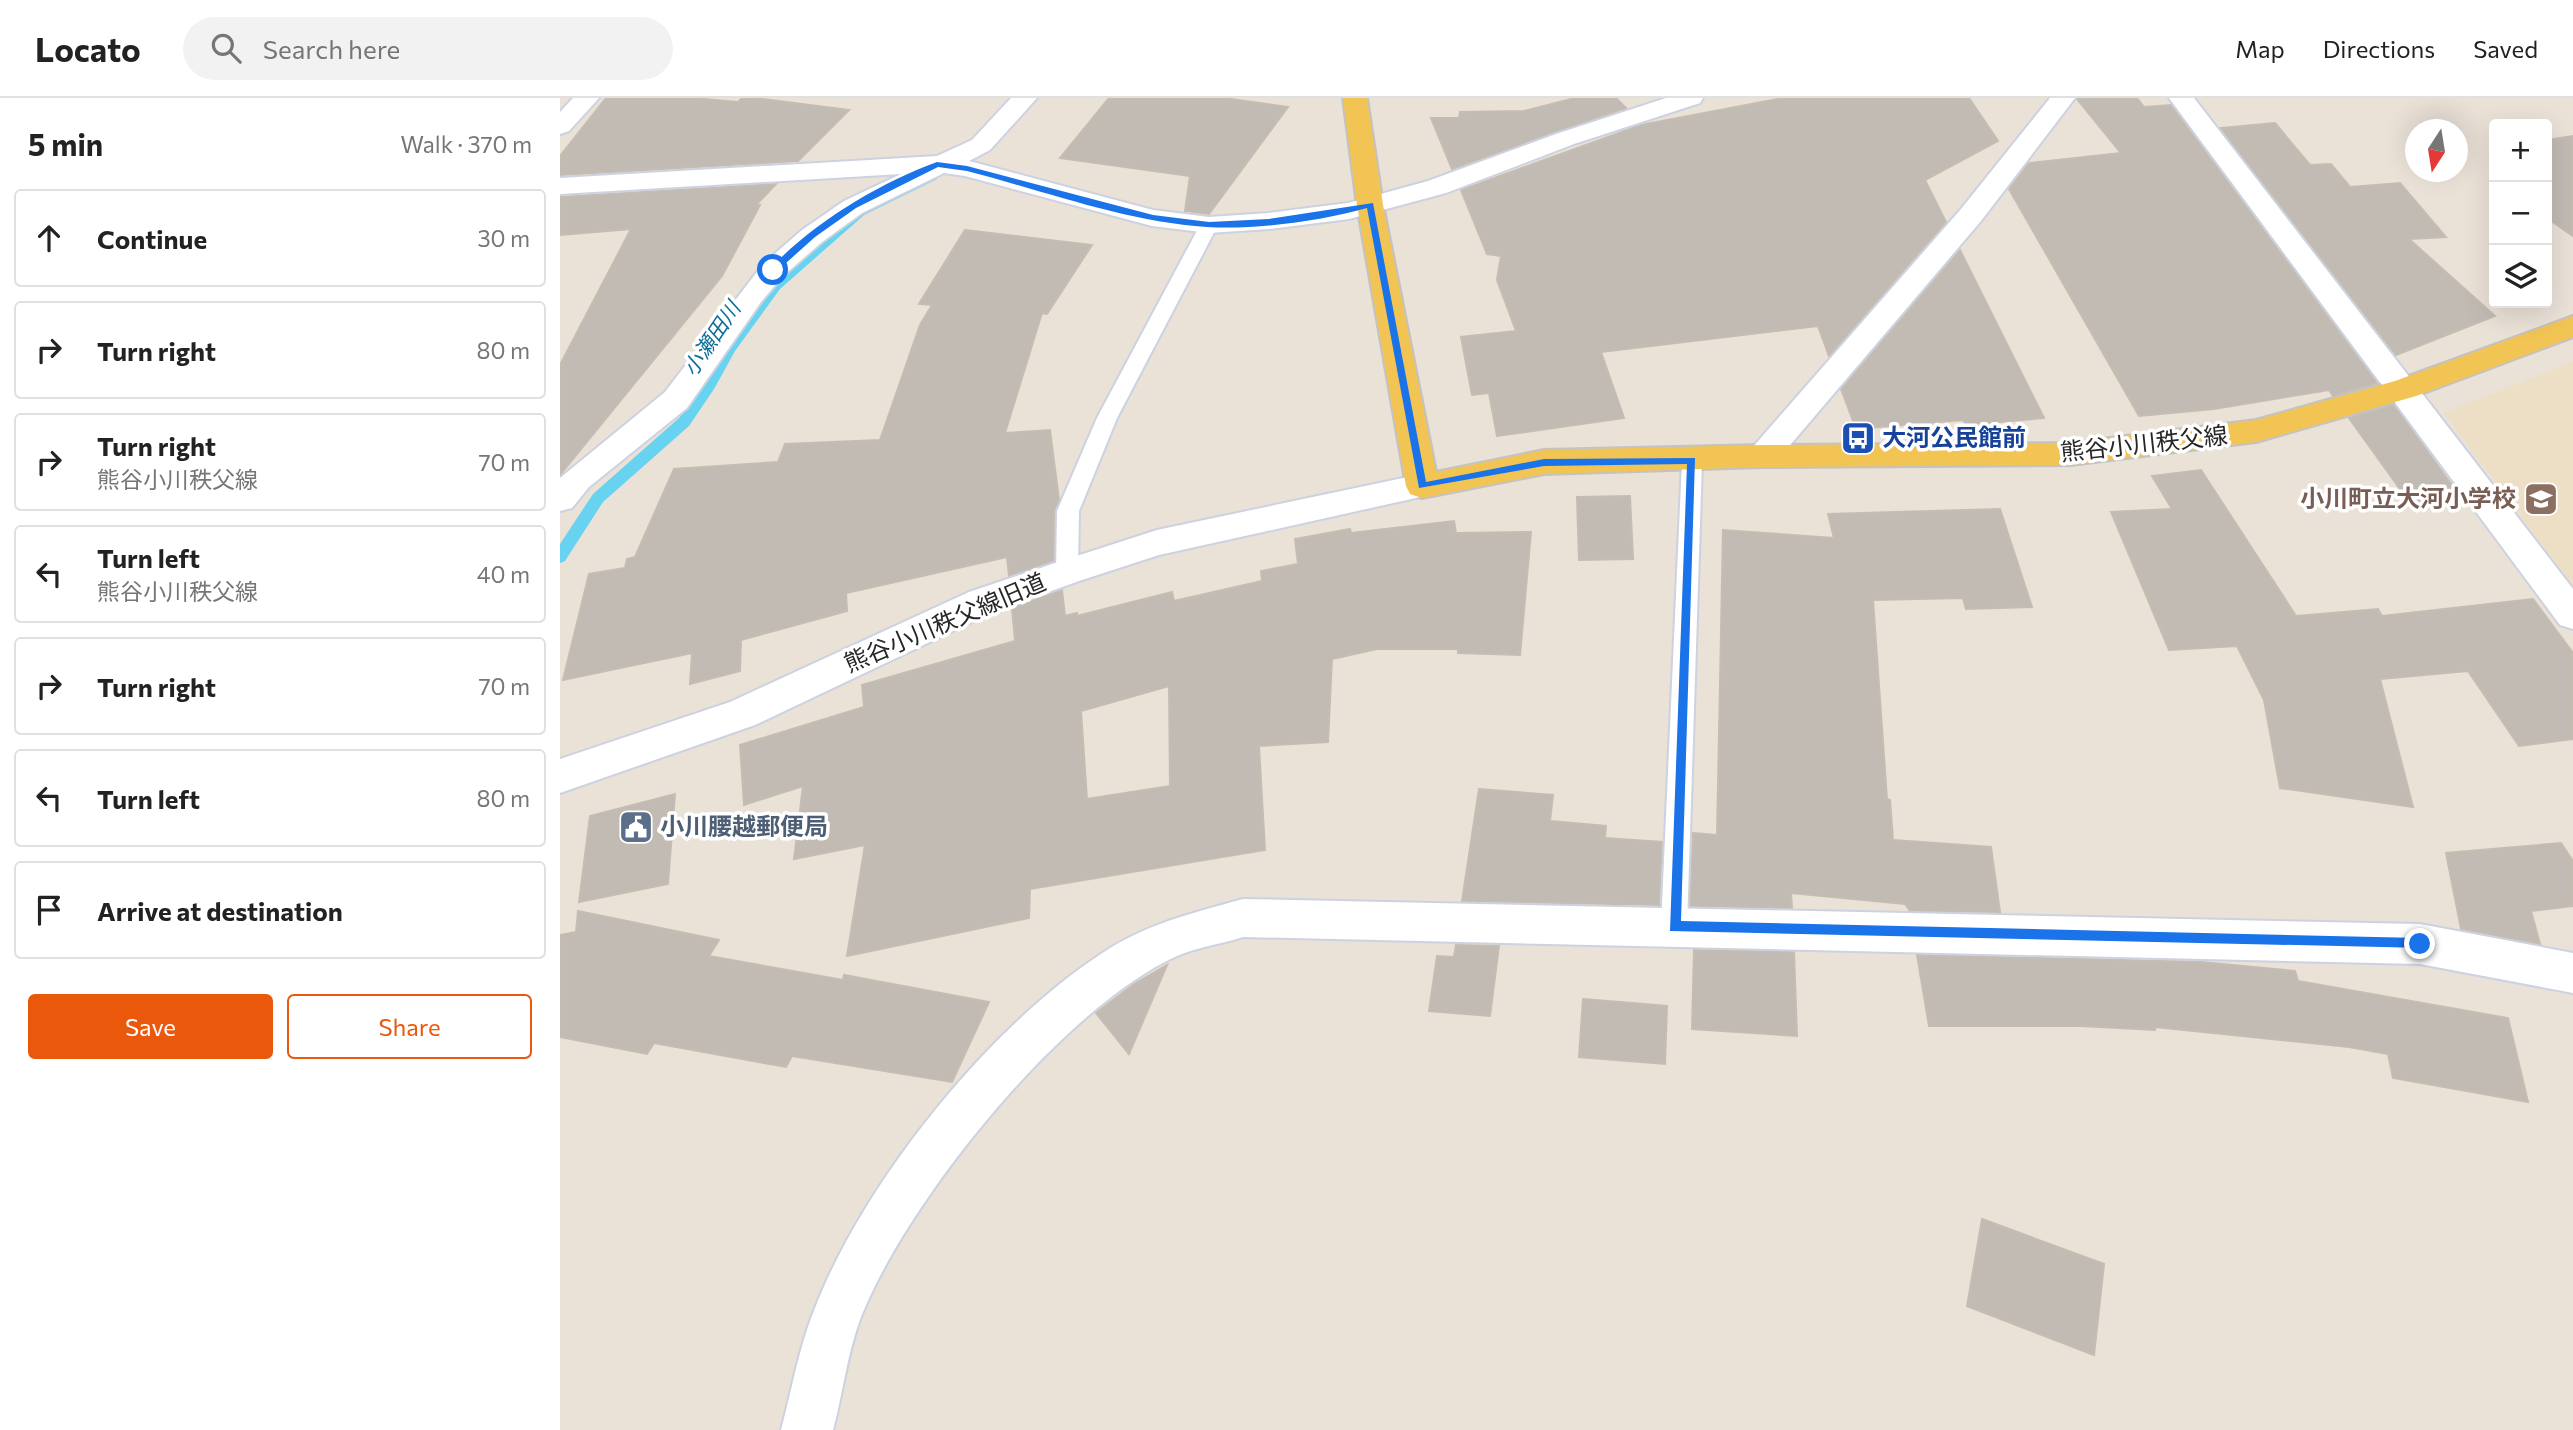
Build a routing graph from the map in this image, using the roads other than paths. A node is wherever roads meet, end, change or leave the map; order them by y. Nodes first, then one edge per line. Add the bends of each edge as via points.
1 (587, 98) edge
2 (1026, 98) edge
3 (1355, 98) edge
4 (1691, 98) edge
5 (2063, 98) edge
6 (2181, 98) edge
7 (560, 126) edge
8 (937, 164) junction
9 (560, 187) edge
10 (1370, 205) junction
11 (1209, 225) junction
12 (2569, 331) edge
13 (2405, 389) junction
14 (1763, 456) junction
15 (1692, 461) junction
16 (1422, 486) junction
17 (560, 499) edge
18 (1067, 572) junction
19 (2573, 615) edge
20 (560, 776) edge
21 (1674, 927) junction
22 (2573, 973) edge
23 (807, 1430) edge

1 - 7 street
2 - 8 street via 981,145
3 - 10 main road
4 - 10 street via 1437,187
5 - 14 street via 1971,215
6 - 13 street
8 - 9 street
8 - 11 street via 1152,218
8 - 17 street via 853,207 792,253 751,296 676,400 578,479
10 - 11 street
10 - 16 main road
11 - 18 lane via 1107,418 1068,511
12 - 13 main road, 熊谷小川秩父線
13 - 14 main road, 熊谷小川秩父線 via 2256,431 2104,451
13 - 19 street
14 - 15 main road, 熊谷小川秩父線
15 - 16 main road, 熊谷小川秩父線 via 1544,463
15 - 21 lane
16 - 18 street, 熊谷小川秩父線旧道 via 1157,543
18 - 20 street, 熊谷小川秩父線旧道 via 981,602 741,713
21 - 22 street via 2420,944
21 - 23 street via 1243,918 1161,942 1068,1003 973,1102 884,1221 839,1308

